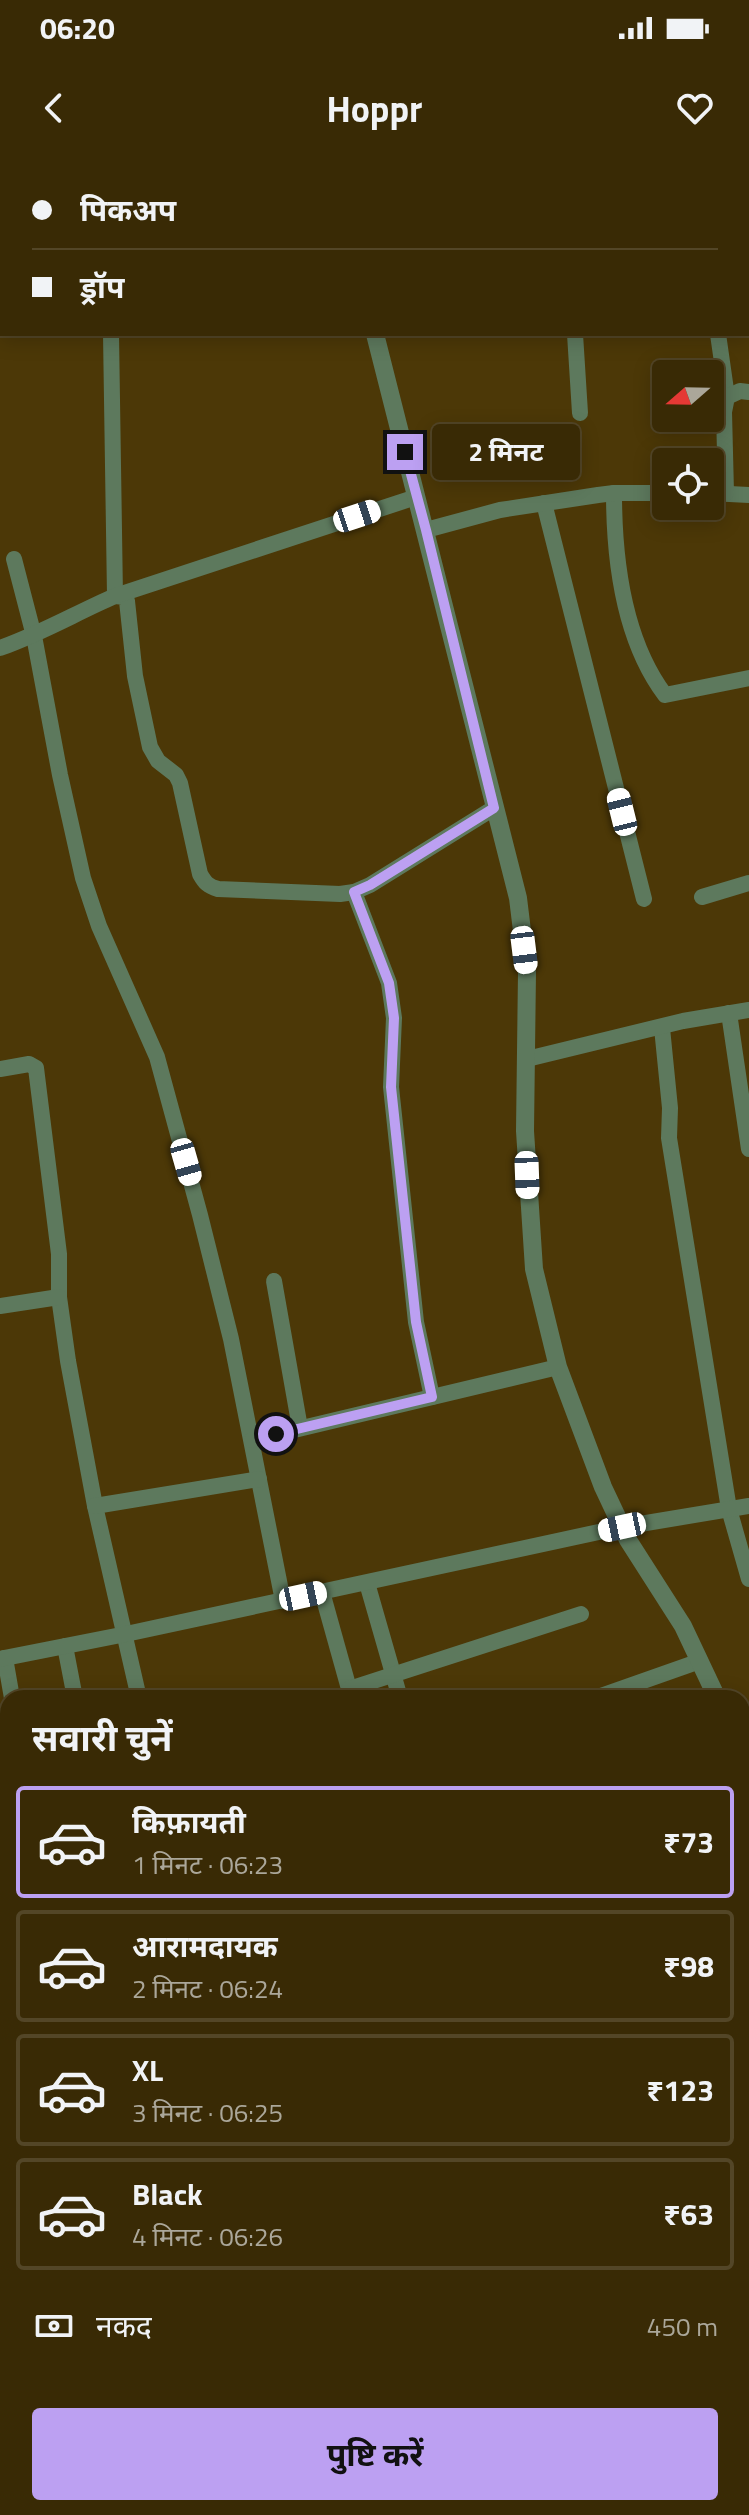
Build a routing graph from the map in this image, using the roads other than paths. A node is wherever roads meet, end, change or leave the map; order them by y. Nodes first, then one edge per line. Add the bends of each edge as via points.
1 (111, 336) edge
2 (376, 336) edge
3 (575, 336) edge
4 (718, 336) edge
5 (749, 392) edge
6 (727, 397) junction
7 (580, 413) dead end
8 (721, 448) edge
9 (614, 493) junction
10 (652, 493) edge
11 (724, 493) edge
12 (749, 495) edge
13 (416, 497) junction
14 (544, 503) junction
15 (426, 530) junction
16 (14, 559) dead end
17 (115, 596) junction
18 (34, 636) junction
19 (0, 648) edge
20 (749, 678) edge
21 (494, 808) junction
22 (749, 883) edge
23 (354, 892) junction
24 (702, 897) dead end
25 (644, 899) dead end
26 (749, 1010) edge
27 (729, 1013) junction
28 (662, 1028) junction
29 (527, 1059) junction
30 (0, 1069) edge
31 (749, 1149) edge
32 (274, 1281) dead end
33 (59, 1297) junction
34 (0, 1306) edge
35 (558, 1367) junction
36 (432, 1397) junction
37 (300, 1428) junction
38 (252, 1440) junction
39 (259, 1479) junction
40 (95, 1506) junction
41 (749, 1506) edge
42 (729, 1509) junction
43 (622, 1527) junction
44 (749, 1579) edge
45 (367, 1583) junction
46 (322, 1592) junction
47 (283, 1601) junction
48 (581, 1614) dead end
49 (126, 1634) junction
50 (65, 1646) junction
51 (2, 1659) edge
52 (700, 1661) junction
53 (394, 1675) junction
54 (10, 1690) edge
55 (73, 1690) edge
56 (137, 1690) edge
57 (349, 1690) edge
58 (359, 1690) edge
59 (398, 1690) edge
60 (618, 1690) edge
61 (713, 1690) edge

1 - 17 street
2 - 13 street
3 - 7 street
4 - 6 street
5 - 6 street
6 - 8 street
9 - 10 street
9 - 14 street
9 - 20 street via 614,535 627,610 653,679 665,695
11 - 12 street
13 - 15 street
13 - 17 street
14 - 15 street
14 - 25 street
15 - 21 street
16 - 18 street
17 - 18 street
17 - 23 street via 127,601 150,747 180,783 204,882 218,889
18 - 19 street
18 - 38 street via 83,878 157,1057 204,1229
21 - 23 street
21 - 29 street via 518,898 527,972
22 - 24 street
23 - 36 street via 389,983 394,1018 391,1087 416,1322
26 - 27 street
27 - 28 street
27 - 31 street
28 - 29 street
28 - 42 street via 669,1138
29 - 35 street via 534,1269
30 - 33 street via 29,1064 36,1068 59,1254
32 - 37 street
33 - 34 street
33 - 40 street
35 - 36 street
35 - 43 street
36 - 37 street
37 - 38 street
38 - 39 street
39 - 40 street
39 - 47 street
40 - 49 street
41 - 42 street
42 - 43 street
42 - 44 street
43 - 45 street
43 - 52 street
45 - 46 street
45 - 53 street
46 - 47 street
46 - 57 street
47 - 49 street
48 - 53 street
49 - 50 street
49 - 56 street
50 - 51 street
50 - 55 street
51 - 54 street
52 - 60 street
52 - 61 street
53 - 58 street
53 - 59 street

